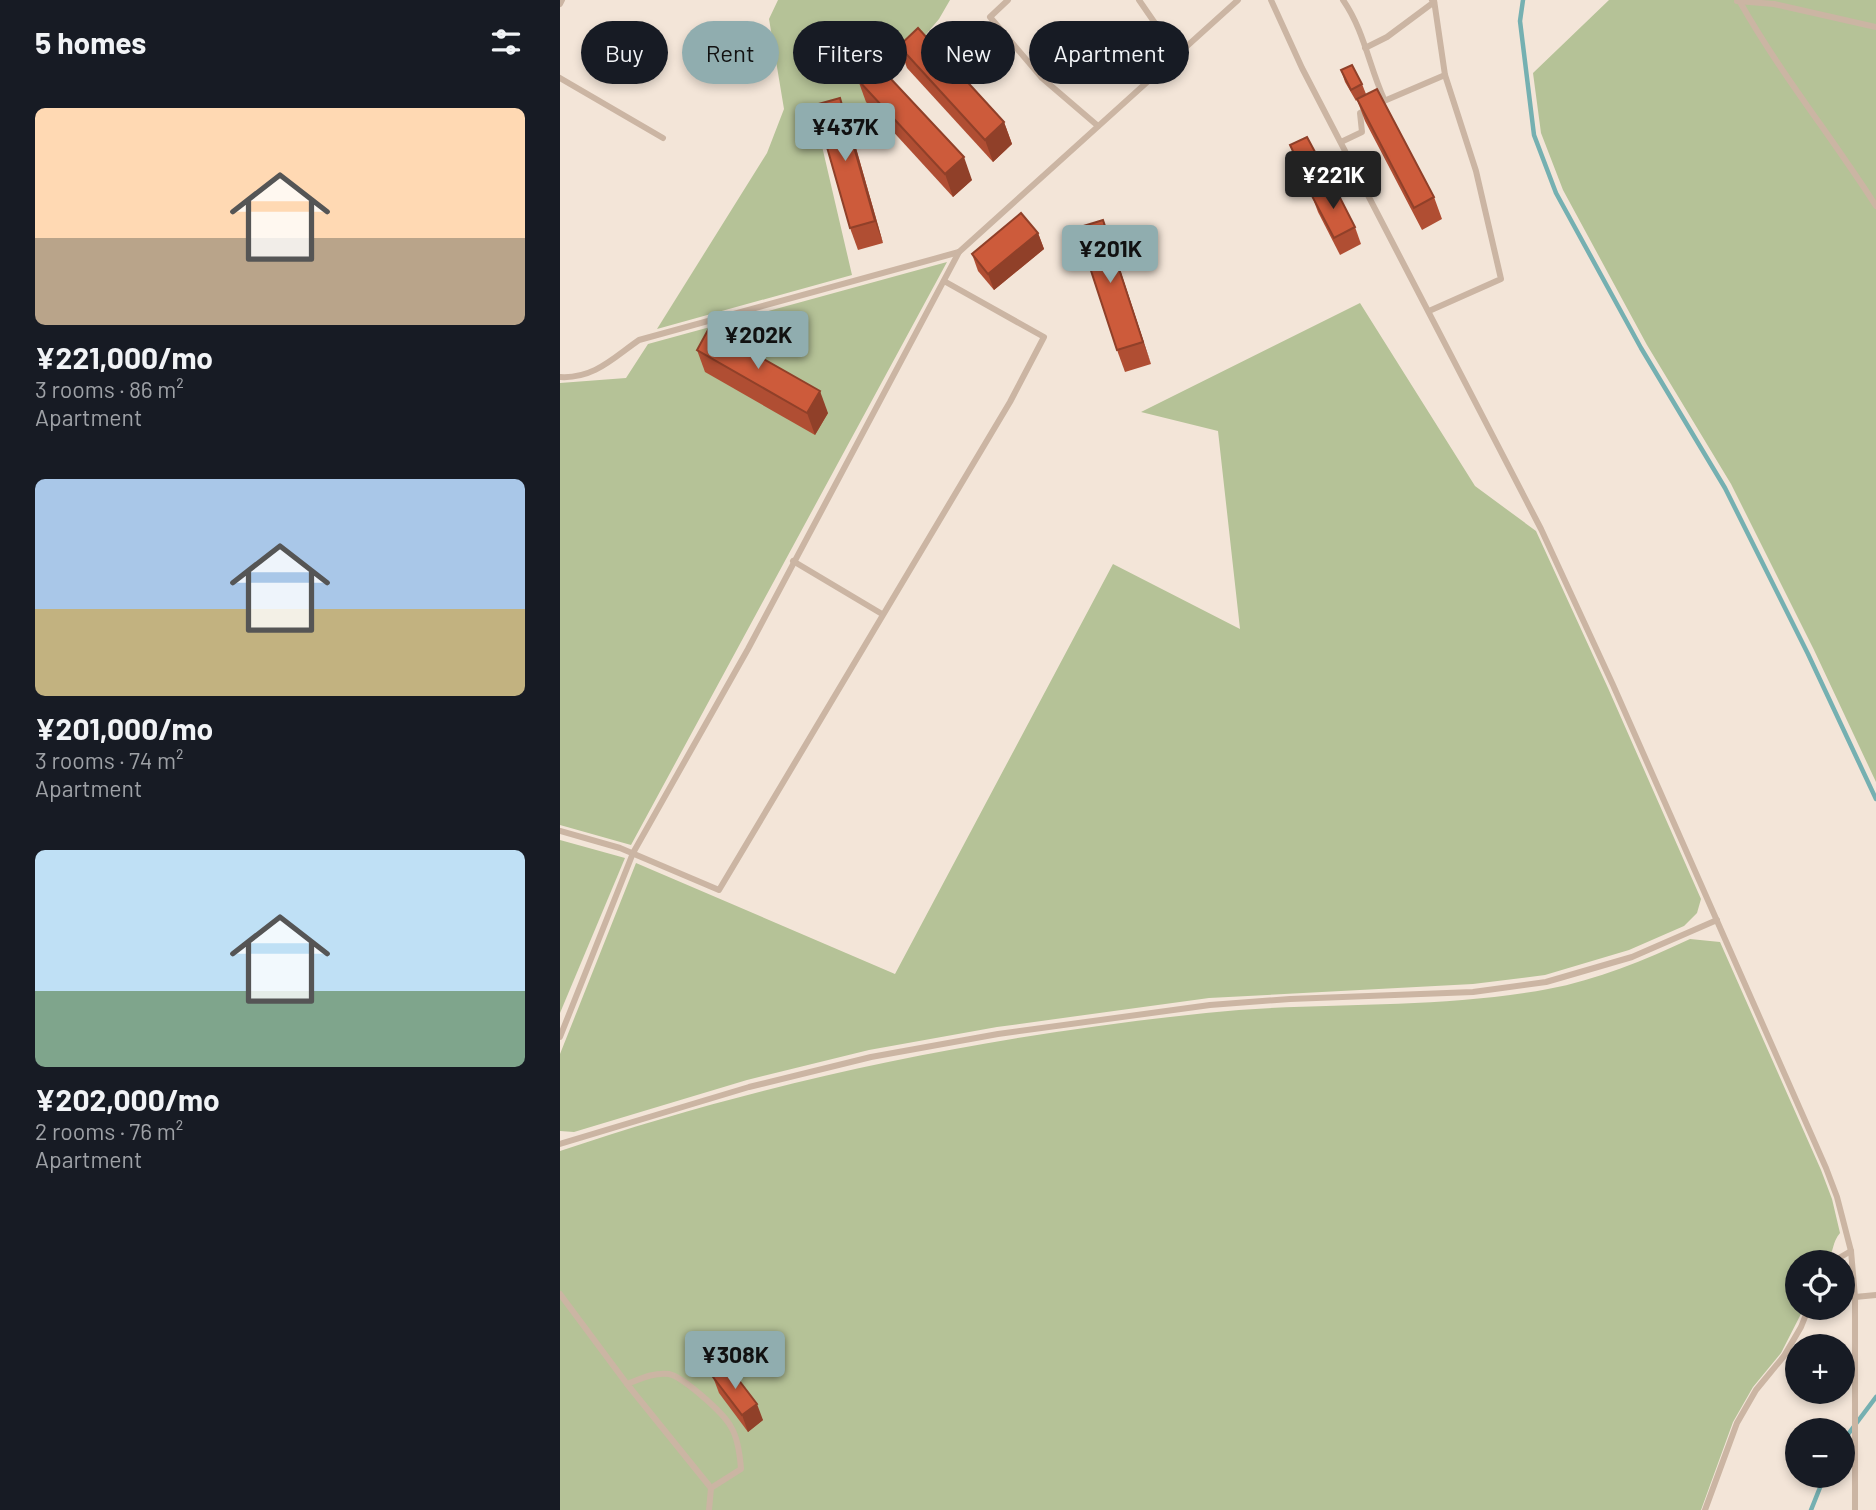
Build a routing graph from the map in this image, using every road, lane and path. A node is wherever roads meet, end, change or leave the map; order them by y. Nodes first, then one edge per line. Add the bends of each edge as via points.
1 (1008, 0) edge
2 (1139, 0) edge
3 (1238, 0) edge
4 (1271, 0) edge
5 (1343, 0) edge
6 (1433, 1) edge
7 (1738, 1) edge
8 (1154, 21) edge
9 (1876, 27) edge
10 (1189, 44) edge
11 (1366, 48) junction
12 (1445, 75) junction
13 (560, 78) edge
14 (1145, 84) edge
15 (1384, 99) junction
16 (1098, 126) junction
17 (663, 138) dead end
18 (1341, 142) junction
19 (1876, 206) edge
20 (959, 252) junction
21 (944, 281) junction
22 (1429, 311) junction
23 (560, 377) edge
24 (793, 561) junction
25 (882, 614) junction
26 (560, 831) edge
27 (633, 853) junction
28 (1717, 920) junction
29 (560, 1037) edge
30 (560, 1144) edge
31 (1851, 1250) edge
32 (560, 1294) edge
33 (1876, 1295) edge
34 (1855, 1297) edge
35 (1804, 1320) edge
36 (1855, 1320) edge
37 (626, 1384) junction
38 (712, 1488) junction
39 (709, 1510) edge
40 (1705, 1510) edge
41 (1854, 1510) edge

1 - 16 lane via 989,17 1042,78
2 - 8 lane
3 - 10 lane
4 - 18 lane
5 - 11 lane
6 - 11 lane
6 - 12 lane
7 - 9 lane via 1774,4
7 - 19 lane
11 - 15 lane
12 - 15 lane
12 - 22 lane via 1476,171 1501,279
13 - 17 lane
14 - 16 lane
15 - 18 lane via 1360,113 1362,132
16 - 20 lane
18 - 22 lane
20 - 21 lane
20 - 23 lane via 639,340 600,368
21 - 24 lane
21 - 25 lane via 1044,337
22 - 28 lane via 1541,529
24 - 25 lane
24 - 27 lane
25 - 27 lane via 719,890
26 - 27 lane
27 - 29 lane
28 - 30 lane via 1632,957 1546,982 1473,992 1210,1005 998,1034 870,1057
28 - 31 lane via 1826,1168
32 - 37 lane
33 - 34 lane
35 - 40 lane via 1737,1423
36 - 41 lane
37 - 38 lane
37 - 38 lane via 653,1375 675,1376 731,1427 741,1469
38 - 39 lane

